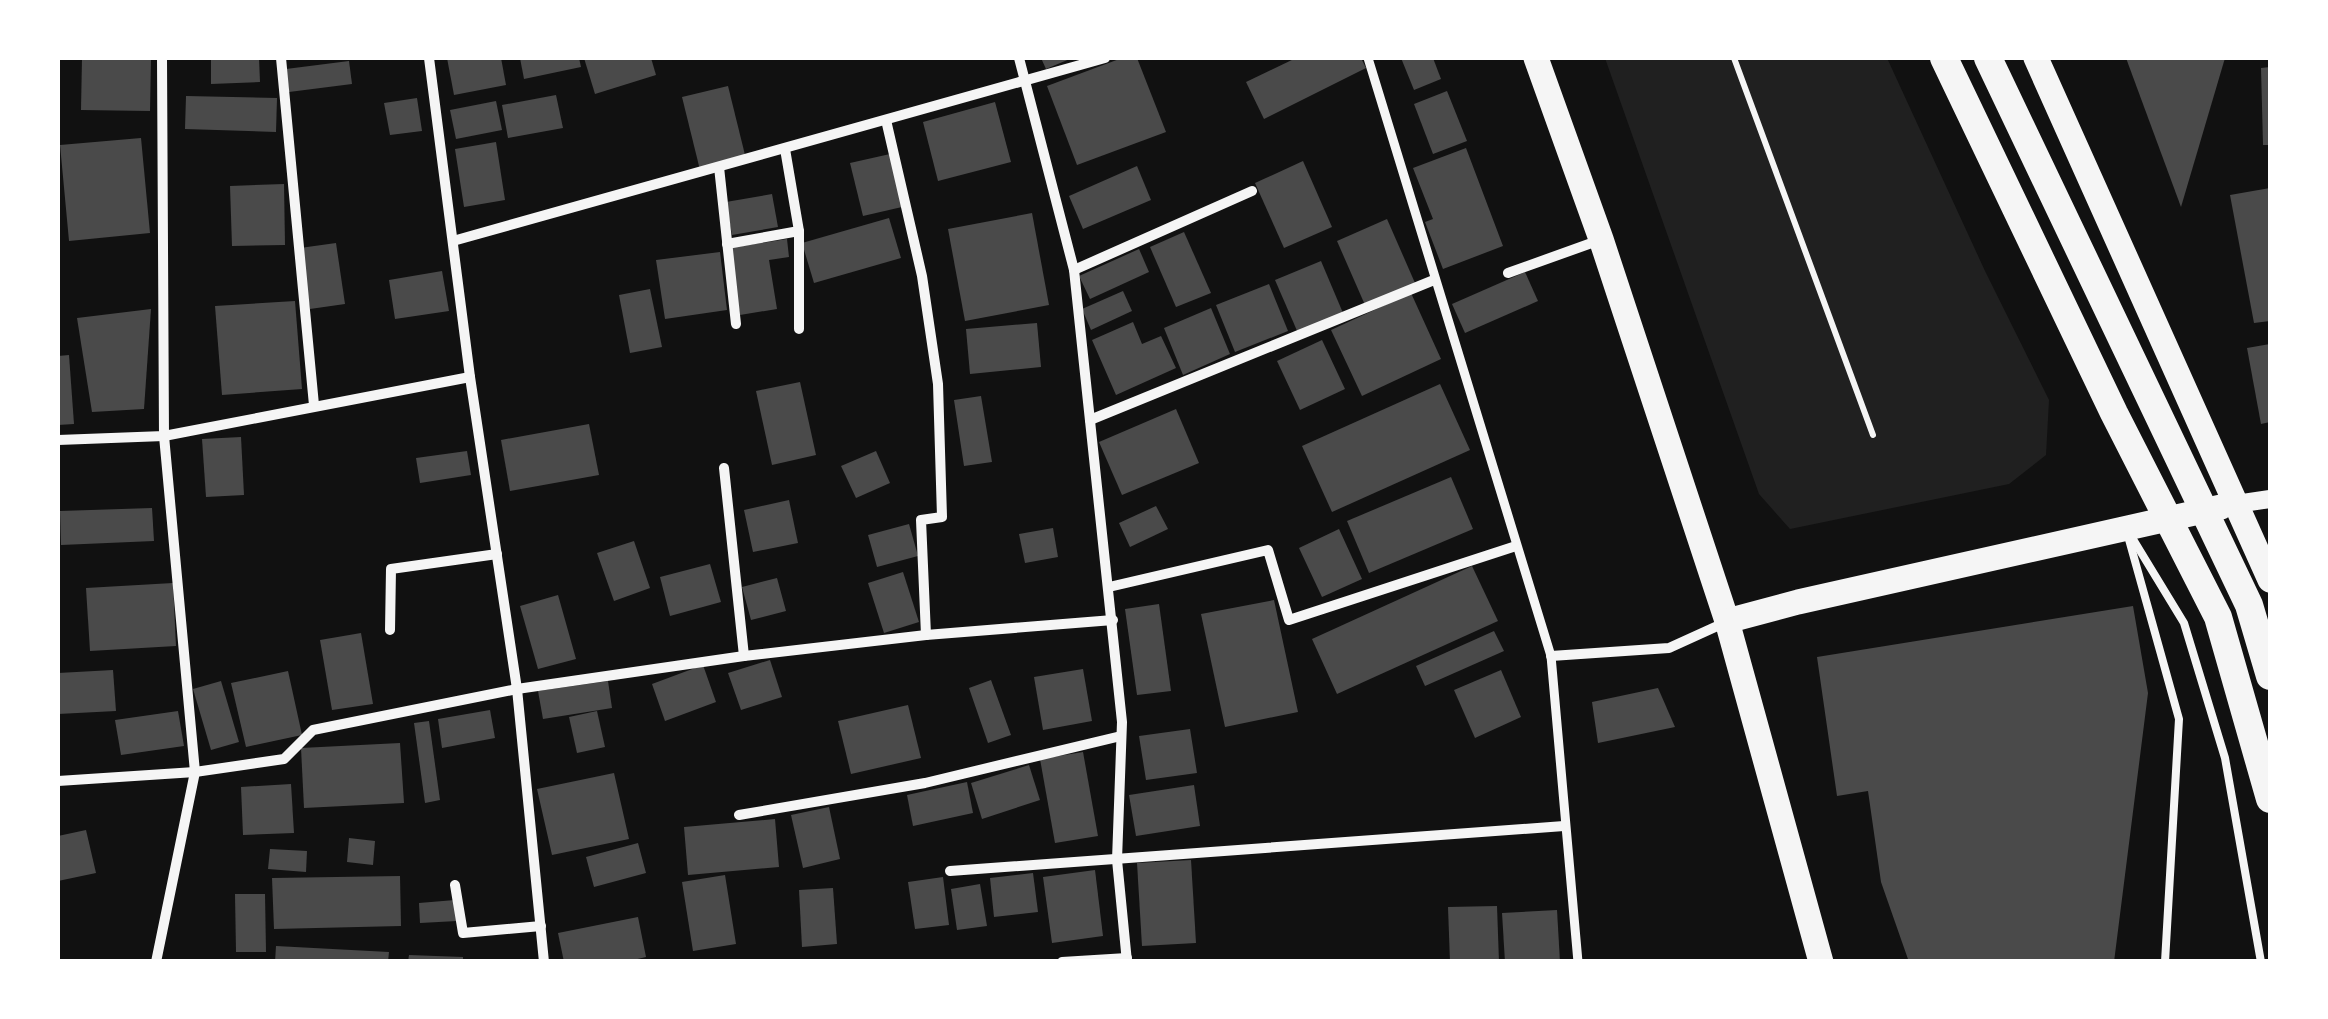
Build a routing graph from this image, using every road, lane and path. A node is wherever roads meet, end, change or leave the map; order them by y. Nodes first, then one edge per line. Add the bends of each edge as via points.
1 (162, 58) edge
2 (281, 58) edge
3 (429, 58) edge
4 (1019, 58) edge
5 (1105, 58) edge
6 (1368, 58) edge
7 (1536, 58) edge
8 (1734, 58) edge
9 (1944, 58) edge
10 (1988, 58) edge
11 (2036, 58) edge
12 (1026, 82) junction
13 (886, 120) junction
14 (785, 149) junction
15 (719, 167) junction
16 (1252, 192) dead end
17 (799, 231) junction
18 (1601, 239) junction
19 (453, 241) junction
20 (727, 244) junction
21 (1074, 270) junction
22 (1508, 273) dead end
23 (1434, 280) junction
24 (736, 324) dead end
25 (799, 330) dead end
26 (470, 377) junction
27 (314, 405) junction
28 (1090, 420) junction
29 (1873, 435) dead end
30 (164, 436) junction
31 (58, 440) edge
32 (724, 468) dead end
33 (2270, 498) edge
34 (2236, 504) junction
35 (2126, 527) junction
36 (1516, 546) junction
37 (496, 554) junction
38 (2270, 580) edge
39 (1109, 588) junction
40 (1112, 620) junction
41 (1727, 622) junction
42 (390, 630) dead end
43 (926, 636) junction
44 (744, 656) junction
45 (1551, 656) junction
46 (2270, 676) edge
47 (517, 688) junction
48 (1121, 736) junction
49 (196, 772) junction
50 (58, 781) edge
51 (2270, 800) edge
52 (739, 816) dead end
53 (1564, 826) junction
54 (1117, 860) junction
55 (950, 871) dead end
56 (456, 885) dead end
57 (541, 926) junction
58 (1127, 960) edge
59 (156, 962) edge
60 (544, 962) edge
61 (1062, 962) edge
62 (1578, 962) edge
63 (1821, 962) edge
64 (2165, 962) edge
65 (2261, 962) edge

1 - 30 street
2 - 27 street
3 - 19 street
4 - 12 street
5 - 12 street
6 - 23 street
7 - 18 main road
8 - 29 path
9 - 51 highway via 2218,617
10 - 46 highway via 2250,605
11 - 34 main road
12 - 13 street
12 - 21 street
13 - 14 street
13 - 43 street via 922,276 938,384 942,517 921,520
14 - 15 street
14 - 17 street
15 - 19 street
15 - 20 street
16 - 21 street
17 - 20 street
17 - 25 street
18 - 22 street
18 - 41 main road
19 - 26 street
20 - 24 street
21 - 28 street
23 - 28 street
23 - 36 street
26 - 27 street
26 - 37 street
27 - 30 street
28 - 39 street
30 - 31 street
30 - 49 street
32 - 44 street
33 - 34 street
34 - 35 main road
34 - 38 main road
35 - 41 main road
35 - 64 lane via 2179,719
35 - 65 lane via 2184,623 2225,758
36 - 39 street via 1289,620 1268,550
36 - 45 street
37 - 42 street via 390,569
37 - 47 street
39 - 40 street
40 - 43 street
40 - 48 street
41 - 45 street via 1669,648
41 - 63 main road
43 - 44 street
44 - 47 street
45 - 53 street
47 - 49 street via 314,730 284,759
47 - 57 street
48 - 52 street
48 - 54 street
49 - 50 street
49 - 59 street
53 - 54 street
53 - 62 street
54 - 55 street
54 - 58 street
56 - 57 street via 463,933
57 - 60 street
58 - 61 street

